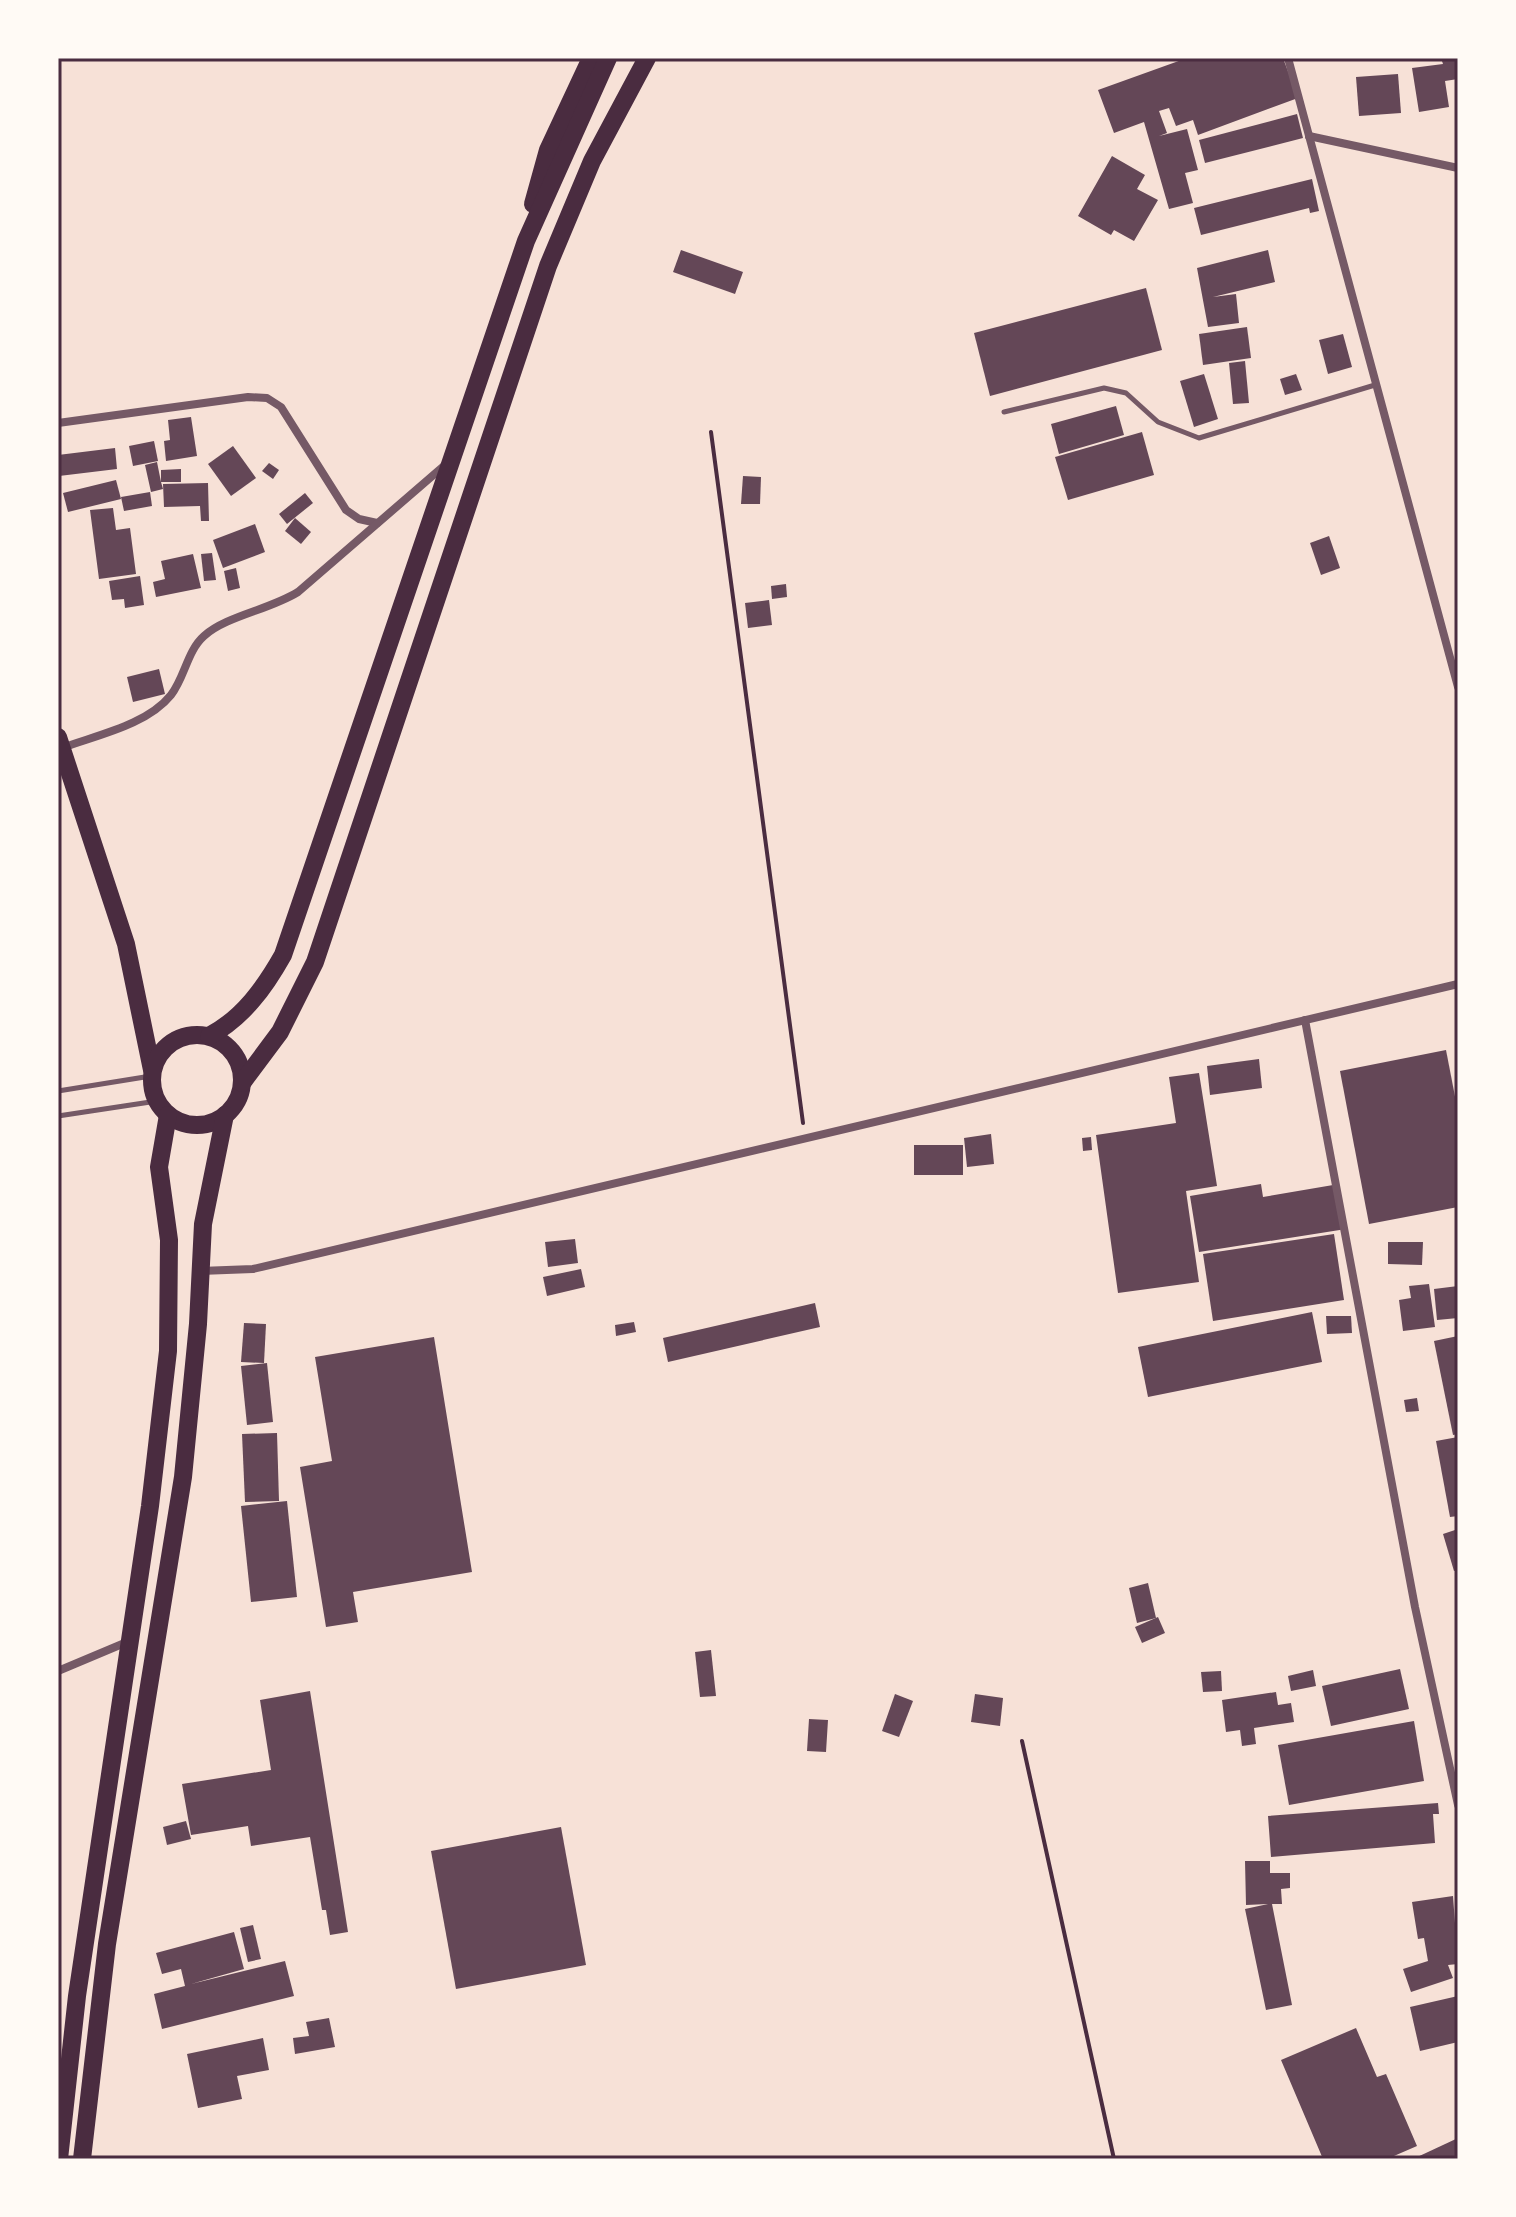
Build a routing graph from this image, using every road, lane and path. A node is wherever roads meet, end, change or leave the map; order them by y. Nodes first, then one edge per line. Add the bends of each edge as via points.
1 (591, 58) edge
2 (608, 58) edge
3 (647, 58) edge
4 (1288, 58) edge
5 (1309, 136) junction
6 (1458, 168) edge
7 (526, 241) junction
8 (1376, 385) junction
9 (1004, 412) dead end
10 (58, 423) edge
11 (711, 432) dead end
12 (452, 460) junction
13 (377, 523) junction
14 (1458, 687) edge
15 (60, 742) edge
16 (1458, 984) edge
17 (1305, 1020) junction
18 (209, 1036) junction
19 (152, 1073) junction
20 (242, 1083) junction
21 (58, 1091) edge
22 (163, 1108) junction
23 (225, 1115) junction
24 (58, 1116) edge
25 (805, 1138) junction
26 (199, 1271) junction
27 (128, 1641) junction
28 (58, 1671) edge
29 (1022, 1741) dead end
30 (1458, 1805) edge
31 (59, 2159) edge
32 (82, 2159) edge
33 (1114, 2159) edge

1 - 7 highway via 540,171
2 - 7 highway
3 - 20 highway via 592,161 548,266 315,962 280,1032
4 - 5 street
5 - 6 street
5 - 8 street
7 - 12 highway
8 - 9 lane via 1199,438 1158,422 1126,393 1104,388
8 - 14 street
10 - 13 street via 267,398 281,407 346,510
11 - 25 path
12 - 13 street
12 - 18 highway via 283,955 260,993
13 - 15 street via 298,592 203,637 172,695 149,715
15 - 19 highway via 126,944
16 - 17 street
17 - 25 street
17 - 30 street via 1412,1591
18 - 19 highway via 174,1041
18 - 20 highway via 230,1049
19 - 21 lane
19 - 22 highway
20 - 23 highway
22 - 23 highway via 190,1125
22 - 24 lane
22 - 27 highway via 159,1167 169,1240 168,1351
23 - 26 highway via 206,1197
25 - 26 street via 253,1269
26 - 32 highway via 183,1477 107,1944
27 - 28 street
27 - 31 highway
29 - 33 path

